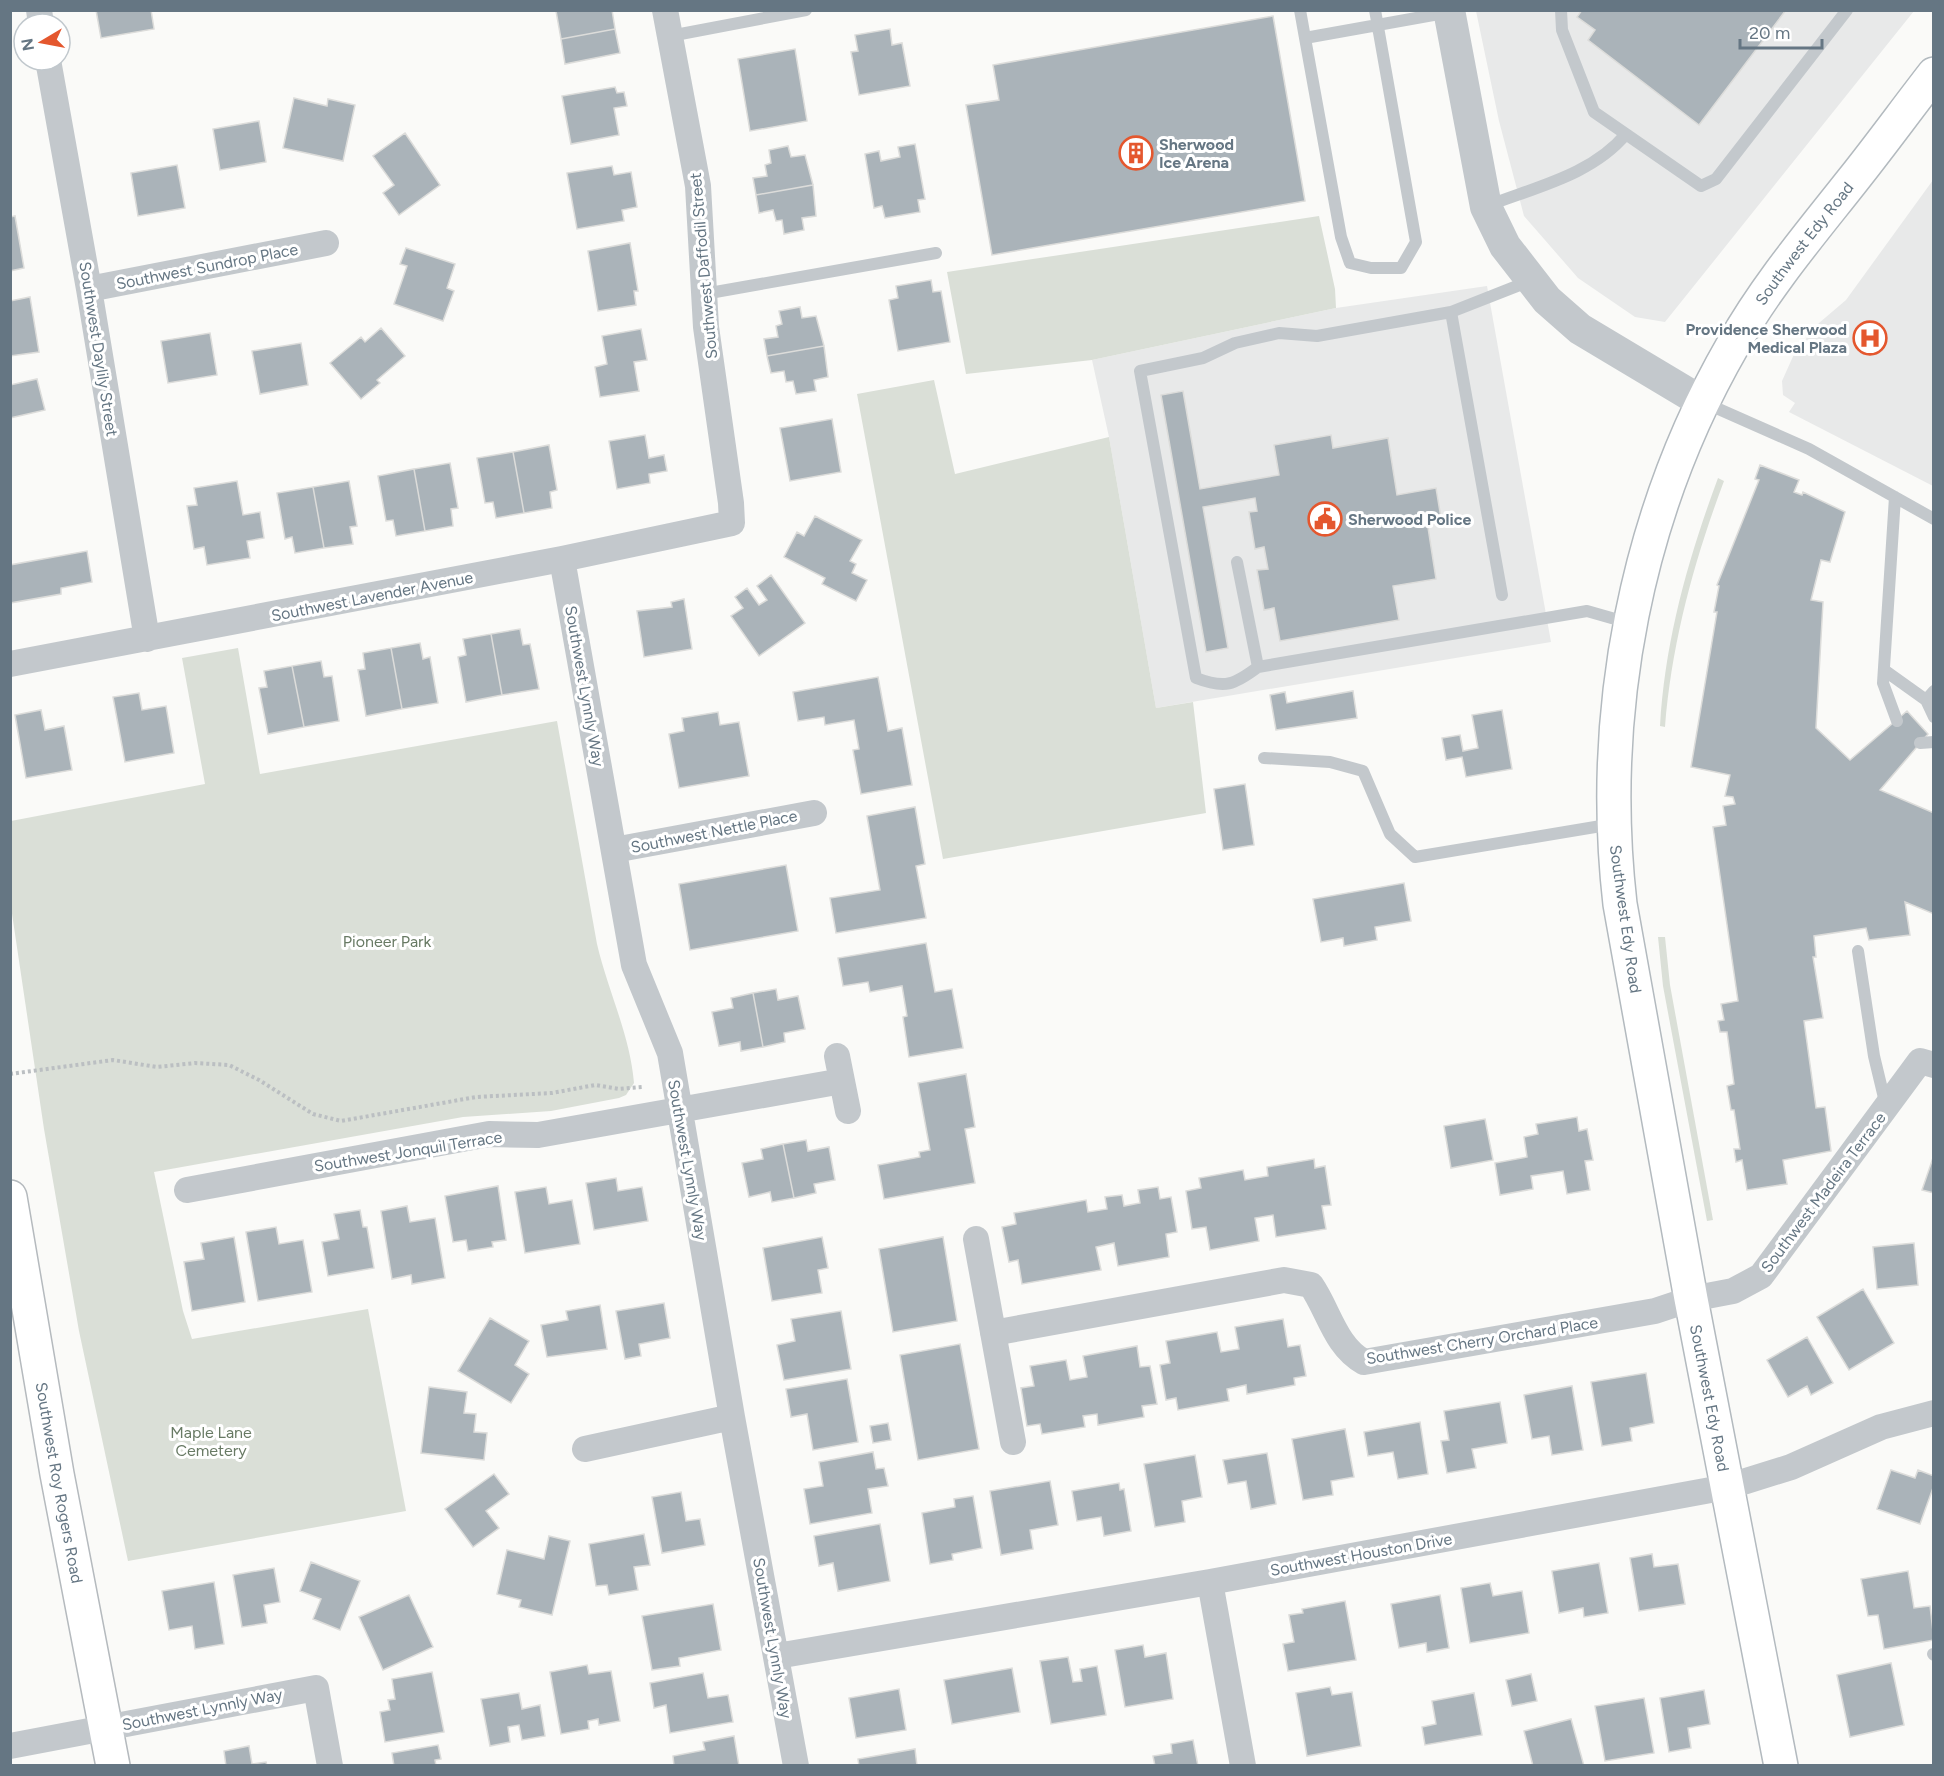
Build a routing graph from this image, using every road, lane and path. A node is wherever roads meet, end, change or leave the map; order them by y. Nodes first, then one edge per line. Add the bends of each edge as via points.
1 (665, 10) edge
2 (806, 10) edge
3 (1300, 10) edge
4 (1375, 10) edge
5 (1562, 10) edge
6 (1847, 10) edge
7 (1453, 11) edge
8 (1378, 25) junction
9 (670, 36) junction
10 (1305, 38) junction
11 (50, 72) edge
12 (1934, 74) edge
13 (1626, 134) junction
14 (1486, 207) junction
15 (326, 243) dead end
16 (936, 253) dead end
17 (1531, 281) junction
18 (89, 289) junction
19 (704, 294) junction
20 (1451, 312) junction
21 (1702, 402) junction
22 (1895, 497) junction
23 (1934, 519) edge
24 (732, 523) joint
25 (562, 559) junction
26 (1237, 562) dead end
27 (1502, 595) dead end
28 (1630, 623) junction
29 (147, 639) junction
30 (10, 664) edge
31 (1258, 668) junction
32 (1884, 670) junction
33 (1930, 695) edge
34 (1934, 717) edge
35 (1897, 721) dead end
36 (1934, 742) edge
37 (1920, 743) dead end
38 (1264, 758) dead end
39 (814, 813) dead end
40 (1614, 824) junction
41 (614, 850) junction
42 (1858, 951) dead end
43 (837, 1056) dead end
44 (1934, 1065) edge
45 (10, 1074) edge
46 (842, 1081) junction
47 (1886, 1108) junction
48 (680, 1110) junction
49 (848, 1111) dead end
50 (187, 1190) dead end
51 (10, 1197) edge
52 (976, 1239) dead end
53 (1691, 1299) junction
54 (993, 1333) junction
55 (1934, 1413) edge
56 (732, 1417) junction
57 (1013, 1442) dead end
58 (585, 1449) dead end
59 (1727, 1487) junction
60 (1210, 1582) junction
61 (777, 1656) junction
62 (106, 1728) junction
63 (10, 1746) edge
64 (113, 1766) edge
65 (330, 1766) edge
66 (796, 1766) edge
67 (1242, 1766) edge
68 (1781, 1766) edge

1 - 9 street, Southwest Daffodil Street
2 - 9 lane
3 - 10 lane
4 - 8 lane
5 - 13 lane via 1562,30 1594,112
6 - 13 lane via 1716,179 1701,186
7 - 8 lane
7 - 14 street
8 - 10 lane
8 - 10 lane via 1416,242 1401,268 1350,263 1341,237
9 - 19 street, Southwest Daffodil Street via 698,186
11 - 18 street, Southwest Daylily Street
12 - 21 main road, Southwest Edy Road via 1776,281 1734,343
13 - 14 lane via 1611,151 1586,168
14 - 17 street via 1505,246
15 - 18 street, Southwest Sundrop Place
16 - 19 lane
17 - 20 lane
17 - 21 street via 1580,329
18 - 29 street, Southwest Daylily Street
19 - 24 street, Southwest Daffodil Street
20 - 27 lane
20 - 31 lane via 1317,336 1279,333 1235,343 1203,358 1140,371 1196,678 1217,686 1239,681
21 - 22 lane via 1809,449
21 - 28 main road, Southwest Edy Road via 1649,544
22 - 23 lane
22 - 32 lane
24 - 25 street, Southwest Lavender Avenue
25 - 29 street, Southwest Lavender Avenue
25 - 41 street, Southwest Lynnly Way
26 - 31 lane
28 - 31 lane via 1587,611
28 - 40 main road, Southwest Edy Road via 1616,730
29 - 30 street, Southwest Lavender Avenue
32 - 33 lane
32 - 35 lane via 1883,683
33 - 34 lane
36 - 37 lane
38 - 40 lane via 1330,762 1363,771 1390,834 1415,857
39 - 41 street, Southwest Nettle Place
40 - 53 main road, Southwest Edy Road via 1622,916
41 - 48 street, Southwest Lynnly Way via 634,965 670,1053
42 - 47 lane
43 - 46 street
44 - 47 street, Southwest Madeira Terrace via 1920,1061
45 - 48 path via 113,1060 157,1066 229,1065 313,1114 341,1121 476,1097 552,1093 595,1085 619,1089 644,1087
46 - 48 street, Southwest Jonquil Terrace
46 - 49 street
47 - 53 street, Southwest Madeira Terrace via 1761,1276 1733,1291
48 - 50 street, Southwest Jonquil Terrace via 538,1135 489,1134
48 - 56 street, Southwest Lynnly Way
51 - 62 main road, Southwest Roy Rogers Road via 57,1474
52 - 54 street
53 - 54 street, Southwest Cherry Orchard Place via 1655,1311 1364,1362 1349,1353 1311,1285 1284,1280
53 - 59 main road, Southwest Edy Road
54 - 57 street
55 - 59 street, Southwest Houston Drive via 1881,1427 1791,1467
56 - 58 street
56 - 61 street, Southwest Lynnly Way
59 - 60 street, Southwest Houston Drive
59 - 68 main road, Southwest Edy Road
60 - 61 street, Southwest Houston Drive
60 - 67 street
61 - 66 street, Southwest Lynnly Way
62 - 63 street, Southwest Lynnly Way
62 - 64 main road, Southwest Roy Rogers Road
62 - 65 street, Southwest Lynnly Way via 316,1688

